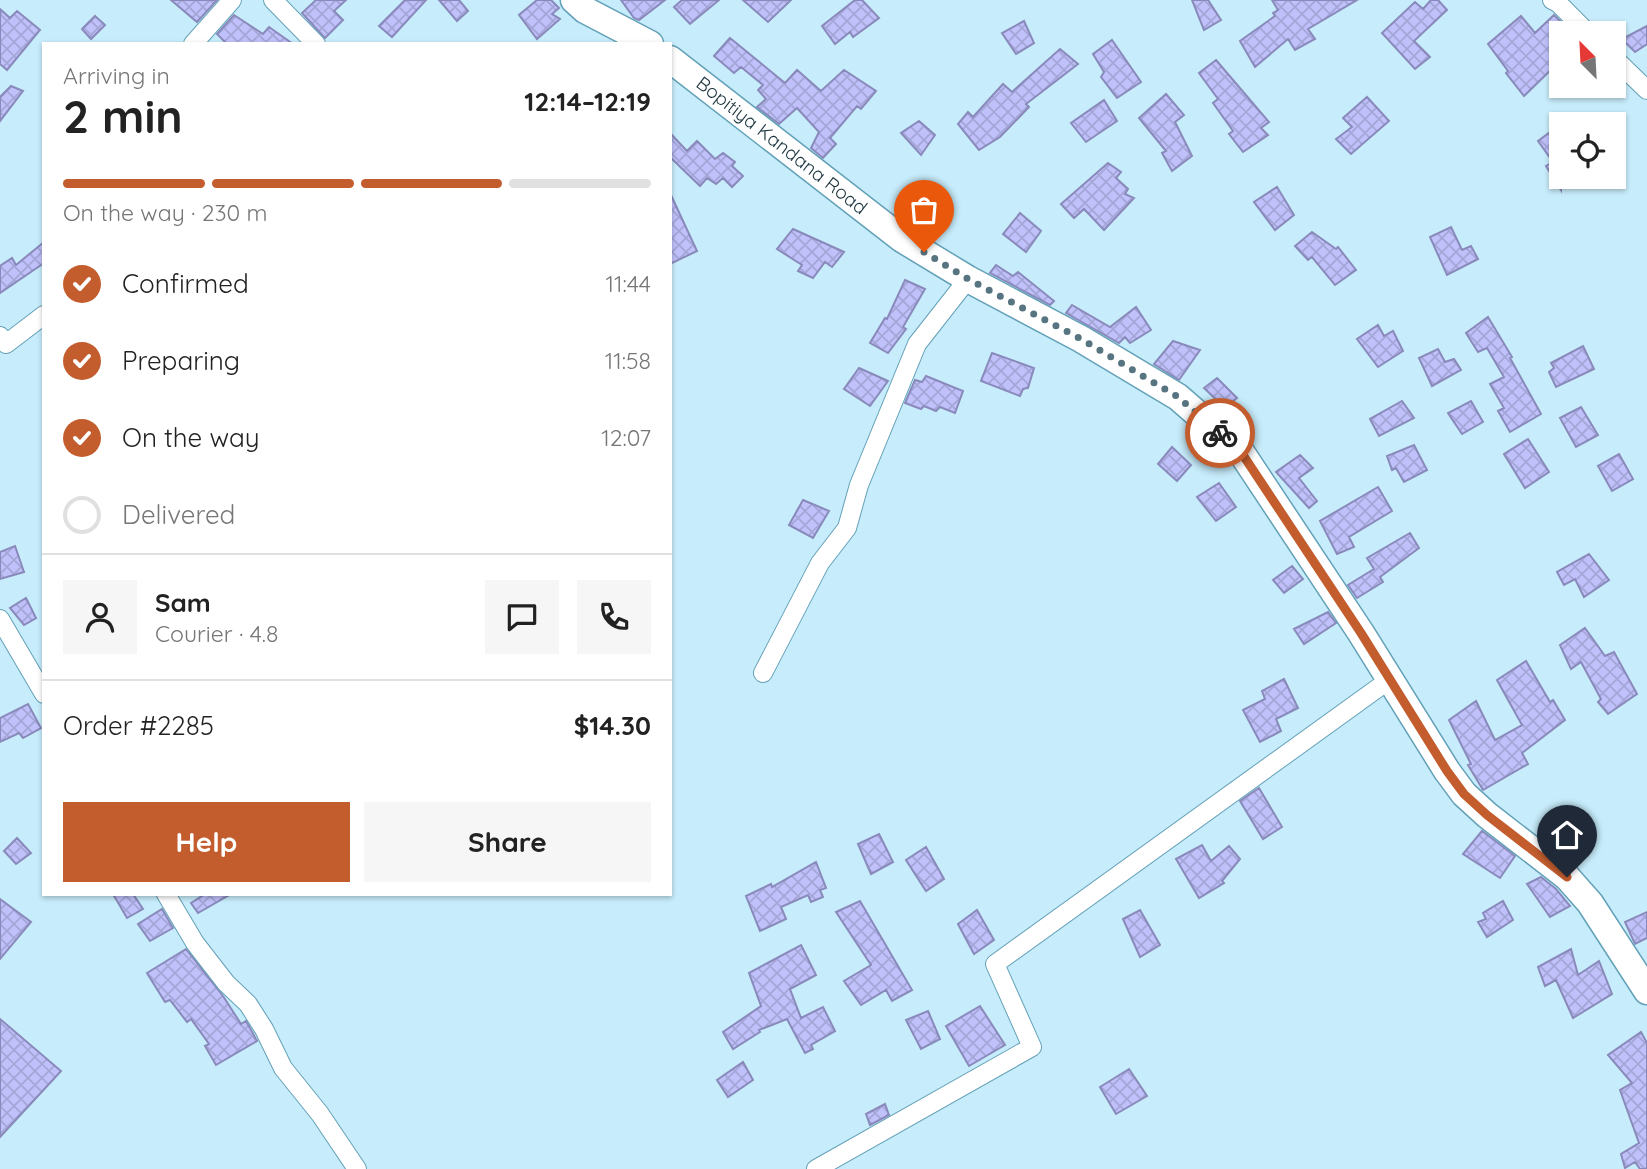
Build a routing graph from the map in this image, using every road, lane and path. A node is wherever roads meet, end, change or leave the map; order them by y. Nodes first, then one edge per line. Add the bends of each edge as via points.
1 (232, 0) edge
2 (1552, 0) edge
3 (275, 1) edge
4 (585, 3) edge
5 (1576, 21) edge
6 (195, 42) edge
7 (314, 42) edge
8 (645, 42) edge
9 (672, 61) edge
10 (1626, 70) edge
11 (1647, 90) edge
12 (968, 279) junction
13 (42, 317) edge
14 (0, 335) edge
15 (0, 619) edge
16 (763, 673) dead end
17 (1390, 680) junction
18 (42, 691) edge
19 (167, 896) edge
20 (1647, 991) edge
21 (357, 1169) edge
22 (816, 1169) edge

1 - 6 street
2 - 5 street
3 - 7 street
4 - 8 main road
9 - 12 main road, Bopitiya Kandana Road via 902,239
10 - 11 street
12 - 16 street via 917,344 859,485 847,528 820,563
12 - 17 main road, Bopitiya Kandana Road via 1178,397 1241,452
13 - 14 street via 6,344
15 - 18 street
17 - 20 main road, Bopitiya Kandana Road via 1464,794 1567,877 1590,903
17 - 22 street via 995,964 1032,1047
19 - 21 street via 195,943 248,1004 283,1068

